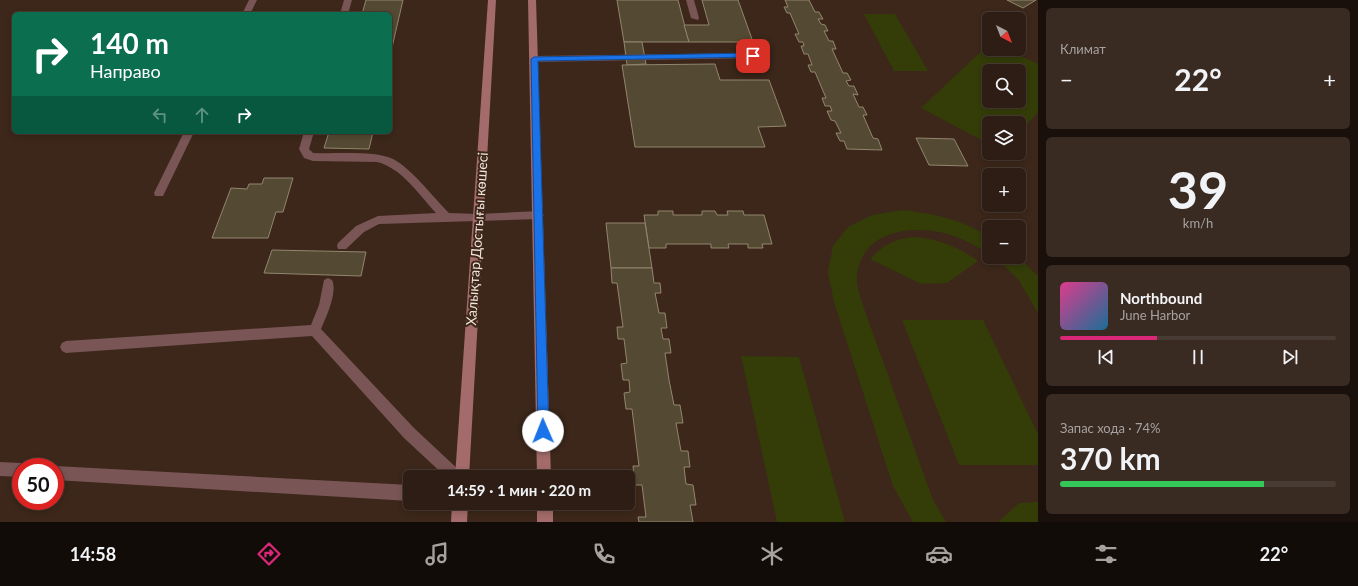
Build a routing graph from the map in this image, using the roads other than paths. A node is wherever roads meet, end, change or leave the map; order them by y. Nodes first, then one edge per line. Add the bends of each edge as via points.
1 (253, 0) edge
2 (348, 0) edge
3 (492, 0) edge
4 (532, 0) edge
5 (690, 0) edge
6 (247, 12) edge
7 (345, 12) edge
8 (695, 18) dead end
9 (753, 56) dead end
10 (534, 59) junction
11 (188, 134) edge
12 (308, 134) edge
13 (159, 194) dead end
14 (539, 215) junction
15 (446, 217) junction
16 (479, 218) junction
17 (342, 246) dead end
18 (328, 283) dead end
19 (314, 330) junction
20 (66, 348) dead end
21 (0, 469) edge
22 (12, 470) edge
23 (449, 470) edge
24 (462, 470) edge
25 (544, 470) edge
26 (64, 474) edge
27 (403, 493) edge
28 (460, 510) edge
29 (545, 510) edge
30 (459, 522) edge
31 (545, 522) edge

1 - 6 lane
2 - 7 lane
3 - 16 main road, Халықтар Достығы көшесі
4 - 10 main road
5 - 8 lane
9 - 10 lane
10 - 14 main road
11 - 13 lane
12 - 15 lane via 304,149 307,155 377,158 389,161 399,167
14 - 16 lane
14 - 25 main road
15 - 16 lane
15 - 17 lane via 378,220 360,229
16 - 24 main road, Халықтар Достығы көшесі
18 - 19 lane via 324,305
19 - 20 lane
19 - 23 lane via 409,433
21 - 22 street
26 - 27 street
28 - 30 main road
29 - 31 main road

